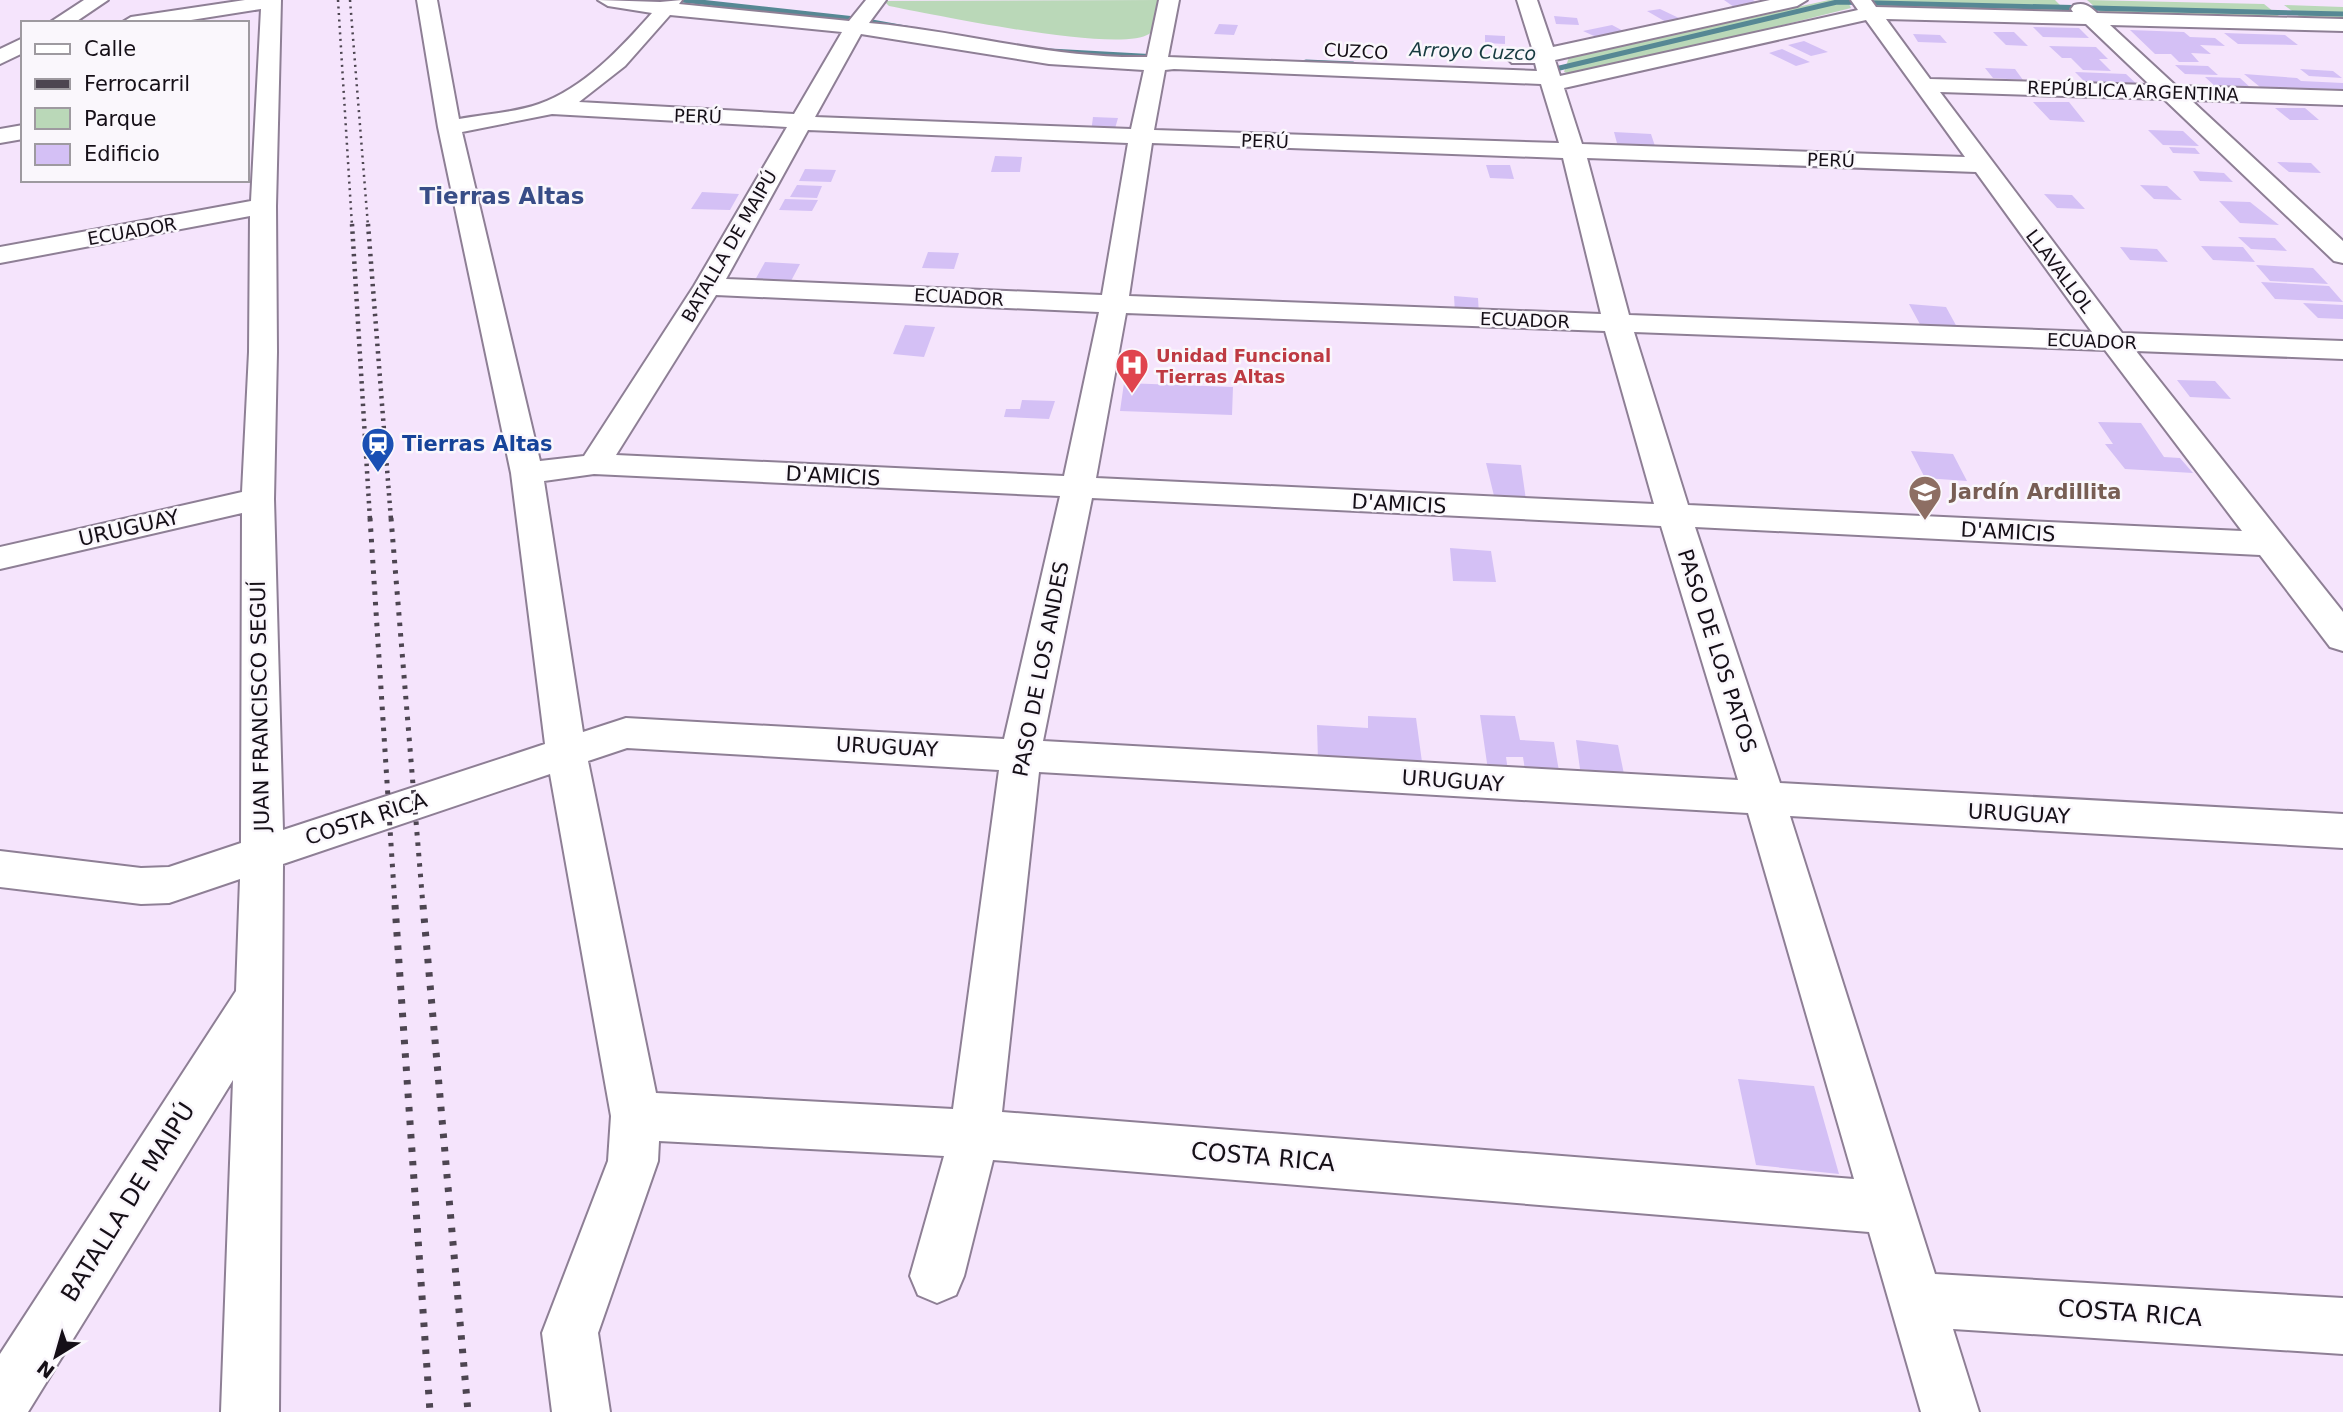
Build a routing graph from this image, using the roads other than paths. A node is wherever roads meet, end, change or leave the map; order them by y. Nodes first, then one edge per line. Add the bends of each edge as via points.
1 (98, 0) edge
2 (427, 0) edge
3 (608, 0) edge
4 (772, 0) edge
5 (1169, 0) edge
6 (1527, 0) edge
7 (1797, 0) edge
8 (271, 1) edge
9 (2269, 1) edge
10 (821, 4) dead end
11 (669, 5) edge
12 (1866, 7) edge
13 (2081, 9) edge
14 (862, 13) edge
15 (62, 21) edge
16 (144, 21) edge
17 (2299, 22) junction
18 (2343, 25) edge
19 (0, 35) edge
20 (21, 36) edge
21 (21, 45) edge
22 (2332, 47) dead end
23 (1301, 48) dead end
24 (1161, 50) junction
25 (0, 58) edge
26 (1548, 71) junction
27 (1923, 85) junction
28 (2171, 93) junction
29 (258, 94) edge
30 (2343, 98) edge
31 (549, 107) junction
32 (800, 122) junction
33 (449, 127) junction
34 (21, 132) edge
35 (0, 136) edge
36 (1141, 137) junction
37 (1573, 152) junction
38 (1981, 165) junction
39 (263, 206) junction
40 (0, 255) edge
41 (2343, 255) edge
42 (708, 286) junction
43 (1114, 304) junction
44 (1617, 323) junction
45 (2113, 341) junction
46 (2343, 349) edge
47 (594, 464) junction
48 (527, 473) junction
49 (1078, 488) junction
50 (258, 499) junction
51 (1675, 518) junction
52 (2272, 544) junction
53 (0, 558) edge
54 (2343, 638) edge
55 (566, 753) junction
56 (1021, 754) junction
57 (1765, 800) junction
58 (2343, 831) edge
59 (262, 854) junction
60 (0, 869) edge
61 (257, 999) junction
62 (636, 1116) junction
63 (975, 1134) junction
64 (1888, 1208) junction
65 (937, 1276) dead end
66 (1917, 1300) junction
67 (2343, 1326) edge
68 (0, 1405) edge
69 (250, 1412) edge
70 (581, 1412) edge
71 (1950, 1412) edge

1 - 15 street
2 - 33 street
3 - 11 street
4 - 10 street
5 - 24 street, PASO DE LOS ANDES
6 - 26 street, PASO DE LOS PATOS
7 - 26 street, CUZCO
8 - 16 street
8 - 29 street, JUAN FRANCISCO SEGUÍ
9 - 17 street
11 - 14 street
11 - 31 street via 603,75 579,94
12 - 13 street
12 - 26 street
12 - 27 street, LLAVALLOL
13 - 17 street
13 - 28 street
14 - 24 street via 1035,38
14 - 24 street via 906,33 1049,58 1119,64
14 - 32 street, BATALLA DE MAIPÚ
17 - 18 street
17 - 22 street
19 - 20 street
21 - 25 street
23 - 26 street, CUZCO via 1510,59
24 - 26 street
24 - 36 street, PASO DE LOS ANDES
26 - 37 street, PASO DE LOS PATOS
27 - 28 street, REPÚBLICA ARGENTINA
27 - 38 street, LLAVALLOL
28 - 30 street, REPÚBLICA ARGENTINA
28 - 41 street
29 - 39 street, JUAN FRANCISCO SEGUÍ
31 - 32 street, PERÚ
31 - 33 street
32 - 36 street, PERÚ
32 - 42 street, BATALLA DE MAIPÚ
33 - 48 street
34 - 35 street
36 - 37 street, PERÚ
36 - 43 street, PASO DE LOS ANDES
37 - 38 street, PERÚ
37 - 44 street, PASO DE LOS PATOS
38 - 45 street, LLAVALLOL
39 - 40 street, ECUADOR
39 - 50 street, JUAN FRANCISCO SEGUÍ
42 - 43 street, ECUADOR
42 - 47 street, BATALLA DE MAIPÚ
43 - 44 street, ECUADOR
43 - 49 street, PASO DE LOS ANDES
44 - 45 street, ECUADOR
44 - 51 street, PASO DE LOS PATOS
45 - 46 street, ECUADOR
45 - 52 street, LLAVALLOL
47 - 48 street, D'AMICIS
47 - 49 street, D'AMICIS
48 - 55 street
49 - 51 street, D'AMICIS
49 - 56 street, PASO DE LOS ANDES
50 - 53 street, URUGUAY
50 - 59 street, JUAN FRANCISCO SEGUÍ
51 - 52 street, D'AMICIS
51 - 57 street, PASO DE LOS PATOS
52 - 54 street, LLAVALLOL
55 - 56 street, URUGUAY via 626,733
55 - 59 street, COSTA RICA
55 - 62 street
56 - 57 street, URUGUAY
56 - 63 street, PASO DE LOS ANDES
57 - 58 street, URUGUAY
57 - 64 street, PASO DE LOS PATOS
59 - 60 street, COSTA RICA via 169,885 141,886
59 - 61 street, JUAN FRANCISCO SEGUÍ
61 - 68 street, BATALLA DE MAIPÚ
61 - 69 street, JUAN FRANCISCO SEGUÍ
62 - 63 street, COSTA RICA
62 - 70 street via 633,1161 570,1333
63 - 64 street, COSTA RICA
63 - 65 street, PASO DE LOS ANDES
64 - 66 street, PASO DE LOS PATOS
66 - 67 street, COSTA RICA
66 - 71 street, PASO DE LOS PATOS

